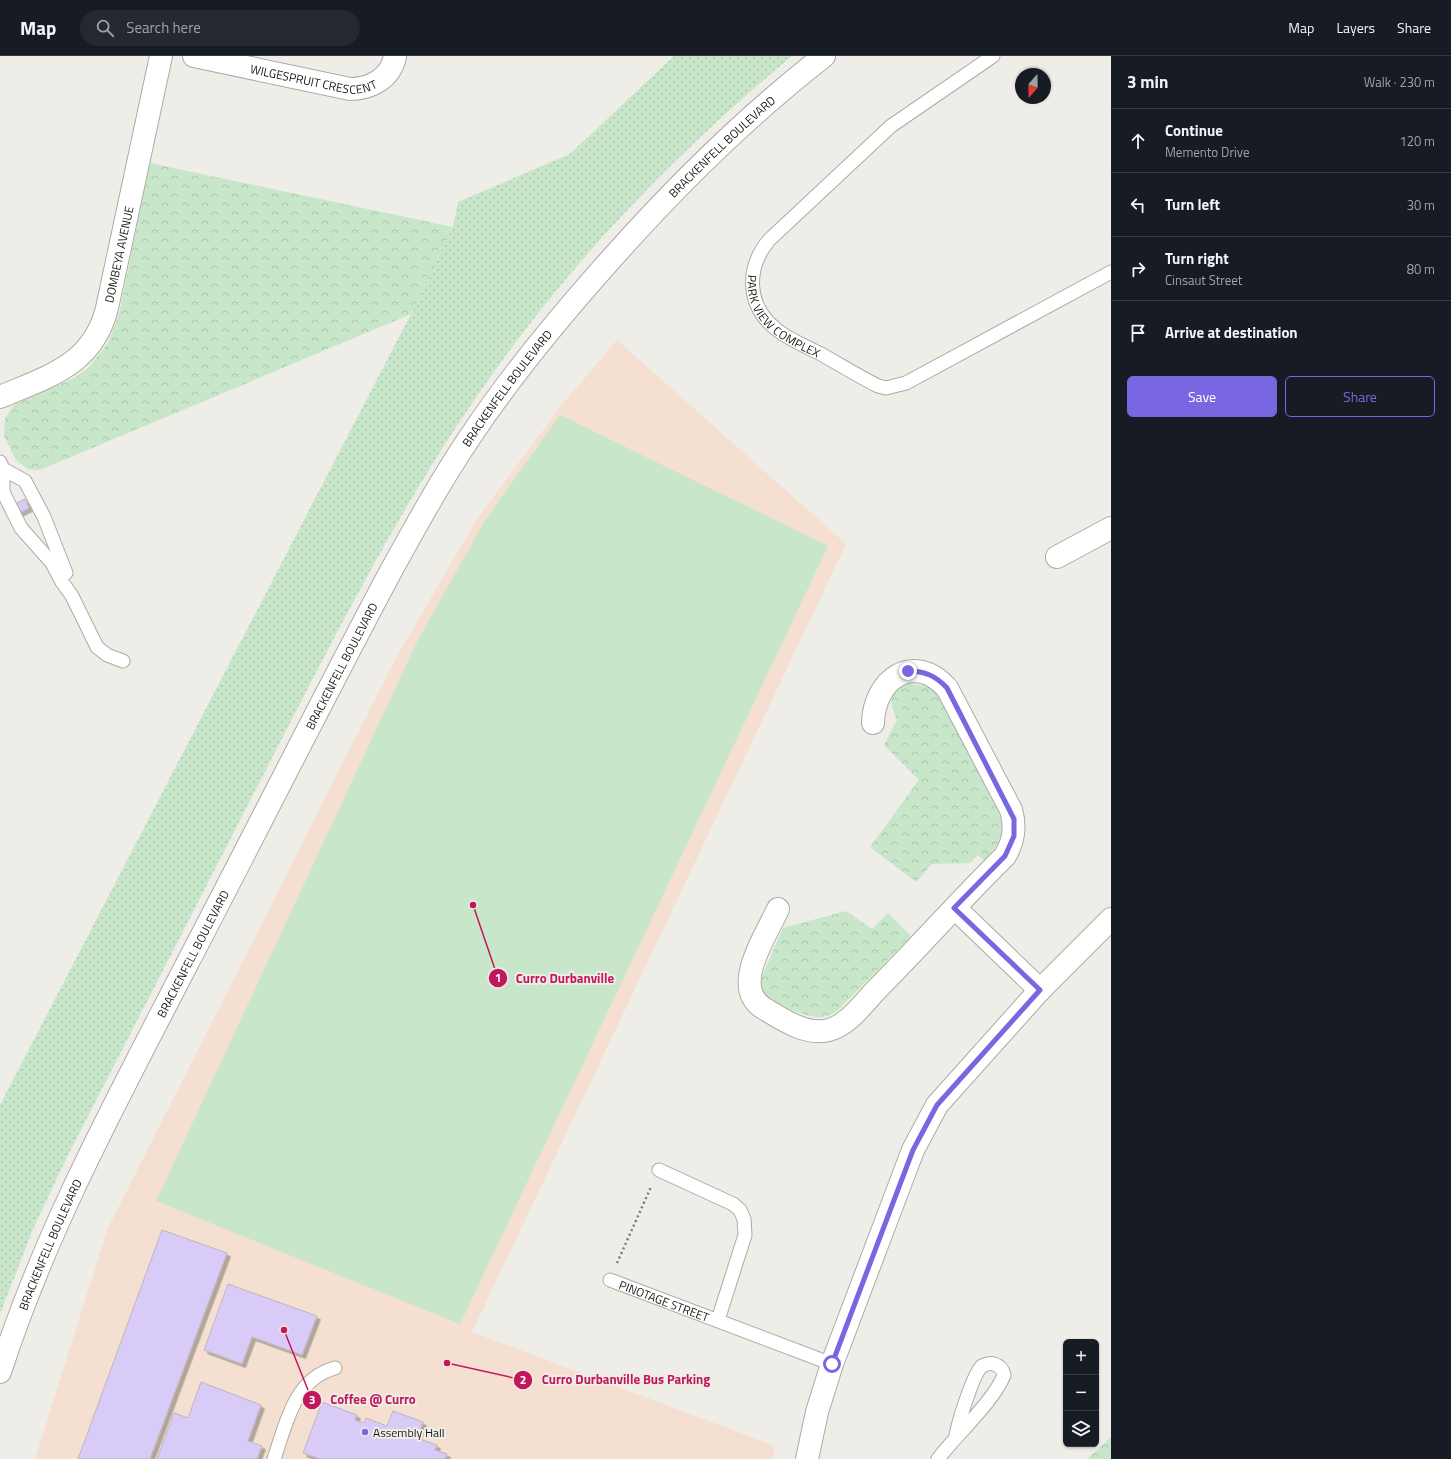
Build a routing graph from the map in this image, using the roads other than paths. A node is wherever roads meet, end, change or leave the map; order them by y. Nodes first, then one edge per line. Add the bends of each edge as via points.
1 (161, 56) edge
2 (194, 56) edge
3 (395, 56) edge
4 (824, 56) edge
5 (993, 56) edge
6 (1111, 272) edge
7 (0, 398) edge
8 (2, 465) edge
9 (1110, 531) edge
10 (1057, 557) dead end
11 (72, 596) junction
12 (123, 661) dead end
13 (873, 723) dead end
14 (954, 908) junction
15 (778, 909) dead end
16 (1111, 919) edge
17 (1040, 990) junction
18 (658, 1170) road end
19 (610, 1280) road end
20 (718, 1320) junction
21 (832, 1364) junction
22 (335, 1368) dead end
23 (0, 1372) edge
24 (956, 1436) junction
25 (274, 1459) edge
26 (807, 1459) edge
27 (938, 1459) edge

1 - 7 street, DOMBEYA AVENUE via 107,308 98,333 72,364
2 - 3 street, WILGESPRUIT CRESCENT via 350,89 364,88 377,83 390,69
4 - 23 street, BRACKENFELL BOULEVARD via 725,140 643,223 574,299 470,437 392,569 125,1085 71,1193
5 - 6 lane, PARK VIEW COMPLEX via 891,126 769,240 757,256 752,270 758,309 776,330 886,388 906,383
8 - 11 lane via 25,482 44,517 70,580
8 - 11 lane via 3,492 20,528 52,563
9 - 10 street
11 - 12 lane via 97,647 107,655
13 - 14 street via 875,701 888,681 908,671 925,672 934,676 947,688 1011,810 1014,828 1010,847 1005,856
14 - 15 street via 846,1021 838,1027 820,1032 784,1021 761,1007 750,991 752,966
14 - 17 street
16 - 17 street
17 - 21 street via 937,1105 926,1123 913,1150
18 - 20 lane, PINOTAGE STREET via 733,1204 740,1210 744,1219 745,1235
19 - 20 lane, PINOTAGE STREET
20 - 21 lane, PINOTAGE STREET
21 - 26 street via 817,1412
22 - 25 lane via 318,1374 302,1388 290,1412
24 - 24 lane via 978,1414 1000,1384 1004,1374 1002,1368 988,1364 979,1370 960,1418
24 - 27 lane

